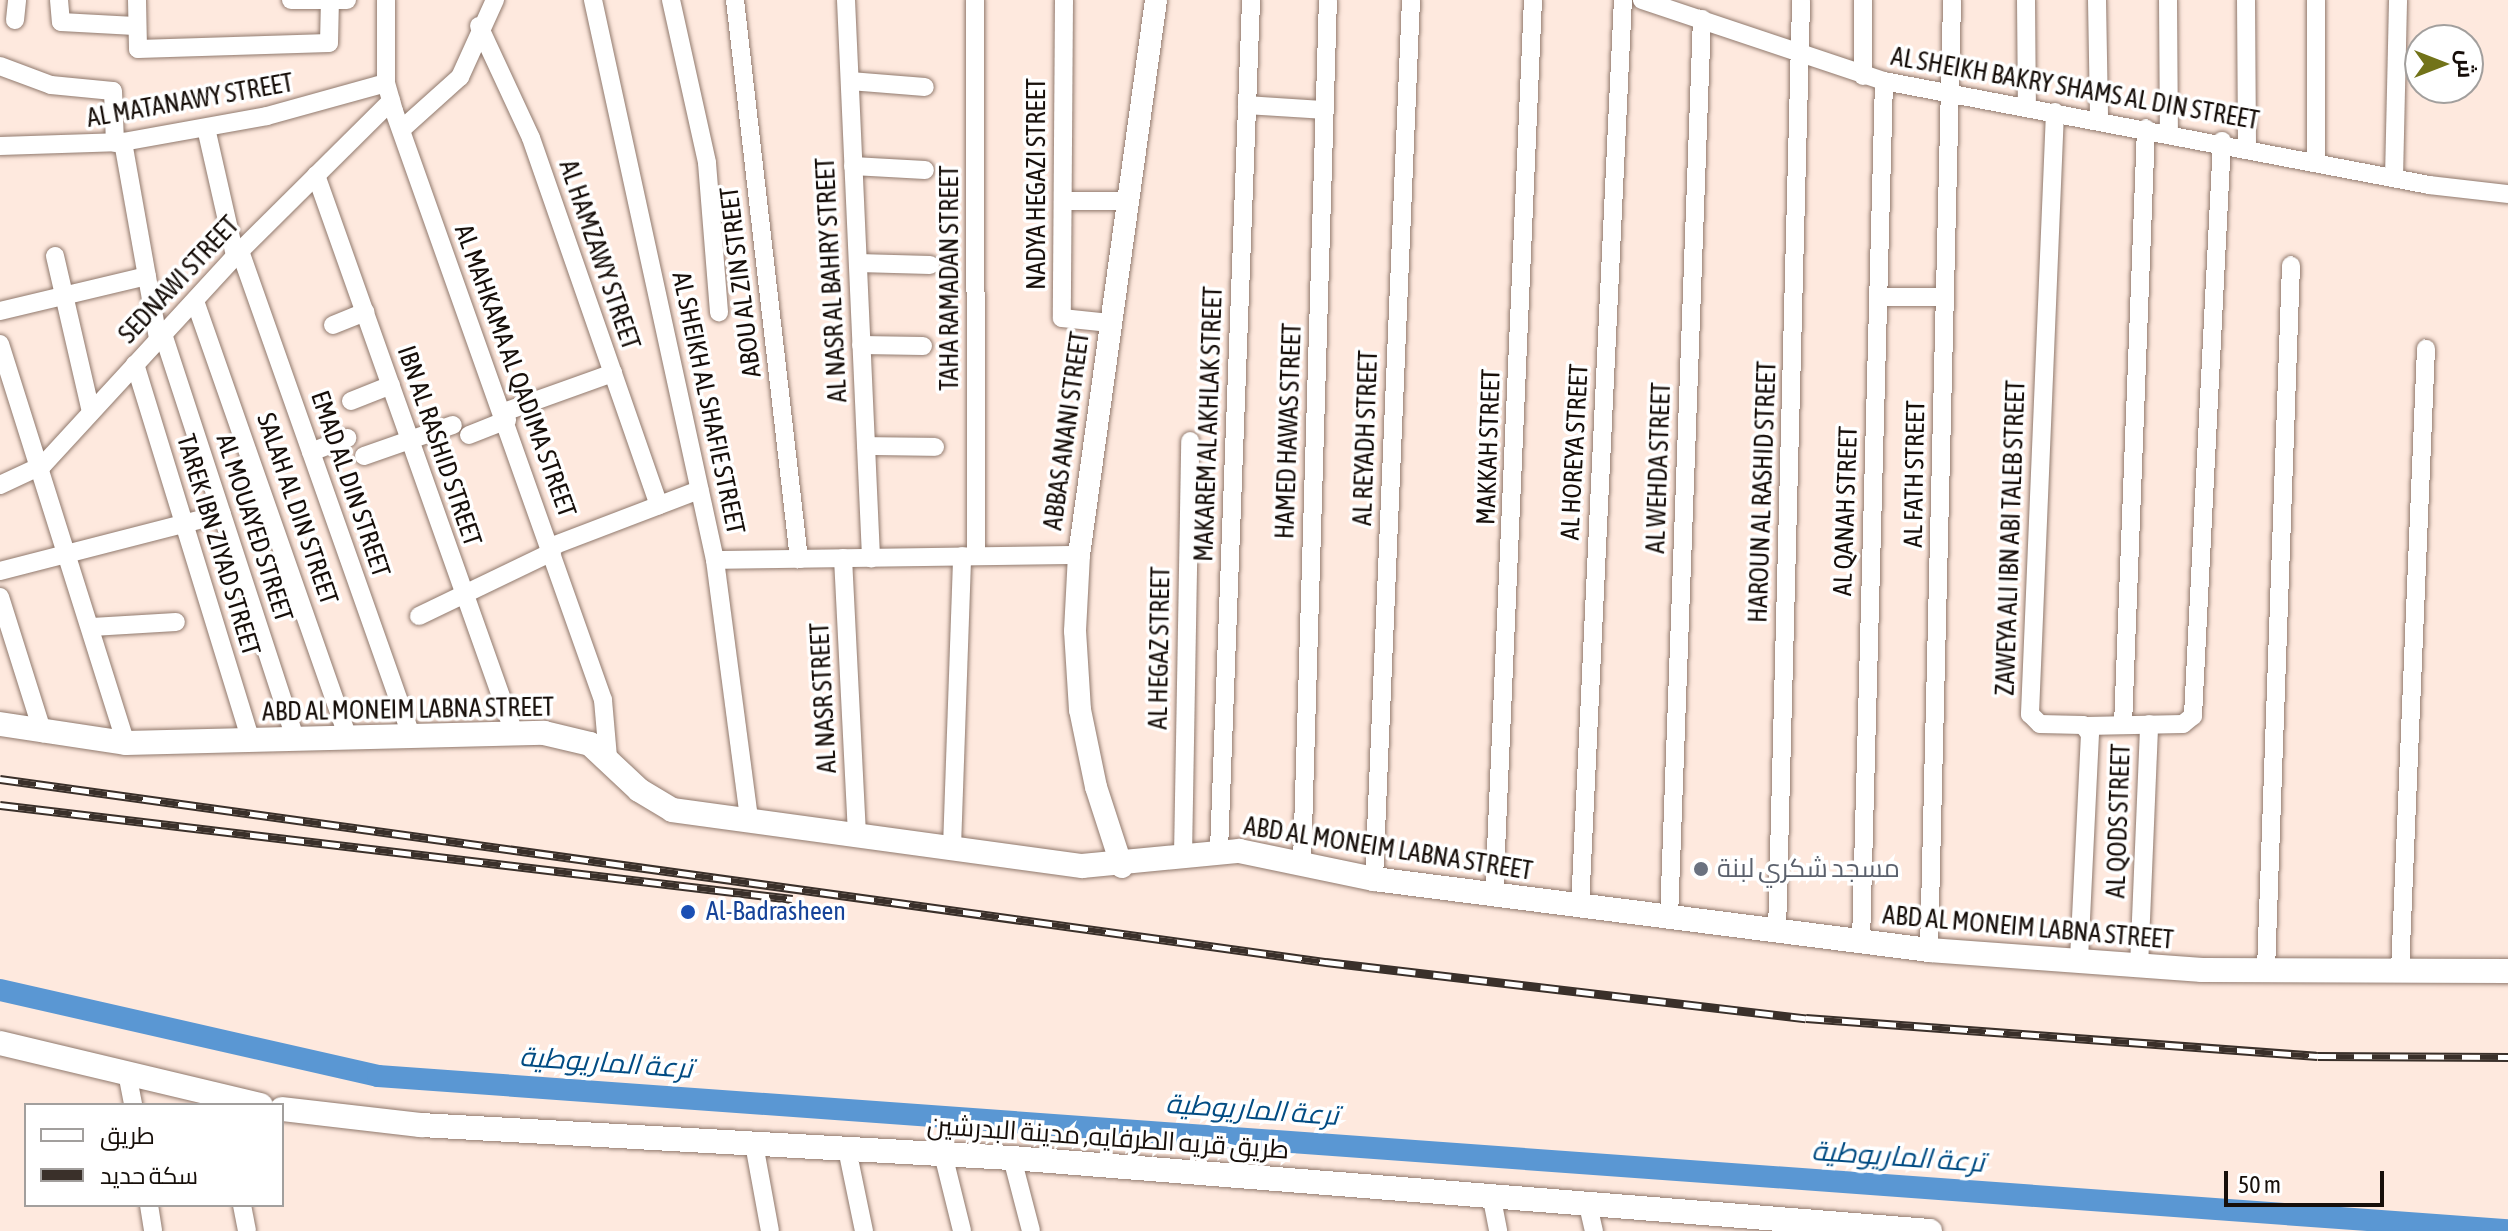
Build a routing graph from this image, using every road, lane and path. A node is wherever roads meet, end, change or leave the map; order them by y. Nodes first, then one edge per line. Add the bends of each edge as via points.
1 (17, 0) edge
2 (59, 0) edge
3 (137, 0) edge
4 (291, 0) edge
5 (330, 0) edge
6 (347, 0) edge
7 (386, 0) edge
8 (495, 0) edge
9 (593, 0) edge
10 (671, 0) edge
11 (735, 0) edge
12 (846, 0) edge
13 (975, 0) edge
14 (1064, 0) edge
15 (1156, 0) edge
16 (1251, 0) edge
17 (1328, 0) edge
18 (1411, 0) edge
19 (1533, 0) edge
20 (1623, 0) edge
21 (1642, 0) edge
22 (1801, 0) edge
23 (1863, 0) edge
24 (1952, 0) edge
25 (2026, 0) edge
26 (2097, 0) edge
27 (2168, 0) edge
28 (2246, 0) edge
29 (2316, 0) edge
30 (2398, 0) edge
31 (1698, 12) edge
32 (15, 20) dead end
33 (135, 26) junction
34 (479, 26) junction
35 (1800, 54) junction
36 (0, 66) edge
37 (1863, 76) junction
38 (850, 81) junction
39 (1884, 81) junction
40 (925, 87) dead end
41 (389, 92) junction
42 (1954, 95) junction
43 (1247, 105) junction
44 (2027, 108) junction
45 (1325, 110) junction
46 (2055, 112) junction
47 (2099, 120) junction
48 (206, 128) junction
49 (2146, 128) junction
50 (402, 129) junction
51 (2169, 132) junction
52 (2222, 141) junction
53 (119, 142) junction
54 (0, 146) edge
55 (2247, 146) junction
56 (2316, 161) junction
57 (853, 166) junction
58 (925, 170) dead end
59 (316, 175) junction
60 (2394, 178) junction
61 (2508, 194) edge
62 (1063, 201) junction
63 (1127, 201) junction
64 (238, 253) junction
65 (55, 256) dead end
66 (858, 263) junction
67 (930, 265) dead end
68 (2291, 265) dead end
69 (147, 276) junction
70 (65, 296) junction
71 (1878, 297) junction
72 (1945, 297) junction
73 (195, 301) junction
74 (0, 311) edge
75 (365, 312) junction
76 (719, 313) dead end
77 (1110, 323) junction
78 (333, 325) dead end
79 (160, 337) junction
80 (0, 344) edge
81 (861, 345) junction
82 (923, 346) dead end
83 (2426, 349) dead end
84 (135, 364) junction
85 (613, 373) junction
86 (391, 385) junction
87 (351, 401) dead end
88 (91, 412) junction
89 (505, 416) junction
90 (453, 425) dead end
91 (469, 435) dead end
92 (347, 438) dead end
93 (410, 440) junction
94 (1190, 441) dead end
95 (866, 446) junction
96 (935, 447) dead end
97 (311, 452) junction
98 (364, 456) dead end
99 (43, 465) junction
100 (0, 485) edge
101 (699, 490) junction
102 (659, 505) junction
103 (222, 514) junction
104 (183, 524) junction
105 (551, 549) junction
106 (70, 553) junction
107 (1079, 555) junction
108 (969, 556) junction
109 (843, 558) junction
110 (871, 558) junction
111 (799, 559) junction
112 (715, 560) junction
113 (0, 571) edge
114 (463, 595) junction
115 (0, 597) edge
116 (419, 616) dead end
117 (176, 622) dead end
118 (92, 627) junction
119 (0, 724) edge
120 (2149, 724) junction
121 (2123, 725) junction
122 (2086, 726) junction
123 (43, 733) junction
124 (514, 733) junction
125 (411, 735) junction
126 (347, 736) junction
127 (295, 738) junction
128 (251, 740) junction
129 (126, 743) junction
130 (608, 757) junction
131 (749, 820) junction
132 (857, 835) junction
133 (952, 847) junction
134 (1219, 850) junction
135 (1183, 856) junction
136 (1302, 864) junction
137 (1122, 867) junction
138 (1374, 879) junction
139 (1494, 896) junction
140 (1580, 907) junction
141 (1669, 918) junction
142 (1777, 932) junction
143 (1861, 942) junction
144 (1929, 950) junction
145 (2079, 963) junction
146 (2139, 967) junction
147 (2266, 970) junction
148 (2400, 971) junction
149 (2508, 971) edge
150 (0, 1043) edge
151 (127, 1073) junction
152 (224, 1101) edge
153 (133, 1103) edge
154 (284, 1109) edge
155 (754, 1144) junction
156 (847, 1149) junction
157 (943, 1154) junction
158 (1012, 1158) junction
159 (1491, 1194) junction
160 (1587, 1201) junction
161 (149, 1207) edge
162 (242, 1207) edge
163 (1711, 1221) edge
164 (1804, 1225) edge
165 (1884, 1229) edge
166 (153, 1231) edge
167 (247, 1231) edge
168 (770, 1231) edge
169 (864, 1231) edge
170 (962, 1231) edge
171 (1031, 1231) edge
172 (1498, 1231) edge
173 (1594, 1231) edge
174 (1930, 1231) edge

1 - 32 street
2 - 33 street via 61,22
3 - 33 street
4 - 5 street
5 - 6 street
5 - 33 street via 329,43 138,49
7 - 41 street, AL MAHKAMA AL QADIMA STREET
8 - 34 street
9 - 101 street, AL SHEIKH AL SHAFIE STREET
10 - 76 street via 707,163
11 - 111 street, ABOU AL ZIN STREET
12 - 38 street, AL NASR AL BAHRY STREET
13 - 108 street, TAHA RAMADAN STREET
14 - 62 street, NADYA HEGAZI STREET
15 - 63 street, ABBAS ANANI STREET
16 - 43 street, MAKAREM AL AKHLAK STREET
17 - 45 street, HAMED HAWAS STREET
18 - 138 street, AL REYADH STREET
19 - 139 street, MAKKAH STREET
20 - 140 street, AL HOREYA STREET
21 - 31 street, AL SHEIKH BAKRY SHAMS AL DIN STREET
22 - 35 street, HAROUN AL RASHID STREET
23 - 37 street
24 - 42 street, AL FATH STREET
25 - 44 street
26 - 47 street
27 - 51 street
28 - 55 street
29 - 56 street
30 - 60 street
31 - 35 street, AL SHEIKH BAKRY SHAMS AL DIN STREET
31 - 141 street, AL WEHDA STREET
34 - 50 street via 460,77
34 - 85 street, AL HAMZAWY STREET via 531,138
35 - 37 street, AL SHEIKH BAKRY SHAMS AL DIN STREET
35 - 142 street, HAROUN AL RASHID STREET
36 - 53 street, AL MOUAYED STREET via 51,85 113,91
37 - 39 street, AL SHEIKH BAKRY SHAMS AL DIN STREET
38 - 40 street
38 - 57 street, AL NASR AL BAHRY STREET
39 - 42 street, AL SHEIKH BAKRY SHAMS AL DIN STREET
39 - 71 street, AL QANAH STREET
41 - 48 street, AL MATANAWY STREET
41 - 50 street, AL MAHKAMA AL QADIMA STREET
41 - 59 street, SEDNAWI STREET
42 - 44 street, AL SHEIKH BAKRY SHAMS AL DIN STREET
42 - 72 street, AL FATH STREET
43 - 45 street
43 - 134 street, MAKAREM AL AKHLAK STREET
44 - 46 street, AL SHEIKH BAKRY SHAMS AL DIN STREET
45 - 136 street, HAMED HAWAS STREET
46 - 47 street, AL SHEIKH BAKRY SHAMS AL DIN STREET
46 - 122 street, ZAWEYA ALI IBN ABI TALEB STREET via 2030,714 2040,724
47 - 49 street, AL SHEIKH BAKRY SHAMS AL DIN STREET
48 - 53 street, AL MATANAWY STREET
48 - 64 street, EMAD AL DIN STREET
49 - 51 street, AL SHEIKH BAKRY SHAMS AL DIN STREET
49 - 121 street
50 - 89 street, AL MAHKAMA AL QADIMA STREET
51 - 52 street, AL SHEIKH BAKRY SHAMS AL DIN STREET
52 - 55 street, AL SHEIKH BAKRY SHAMS AL DIN STREET
52 - 120 street, ZAWEYA ALI IBN ABI TALEB STREET via 2193,716 2183,724
53 - 54 street, AL MATANAWY STREET
53 - 69 street, AL MOUAYED STREET
55 - 56 street, AL SHEIKH BAKRY SHAMS AL DIN STREET
56 - 60 street, AL SHEIKH BAKRY SHAMS AL DIN STREET
57 - 58 street
57 - 66 street, AL NASR AL BAHRY STREET
59 - 64 street, SEDNAWI STREET
59 - 75 street, IBN AL RASHID STREET
60 - 61 street, AL SHEIKH BAKRY SHAMS AL DIN STREET
62 - 63 street
62 - 77 street, NADYA HEGAZI STREET via 1062,320
63 - 77 street, ABBAS ANANI STREET
64 - 73 street, SEDNAWI STREET
64 - 97 street, EMAD AL DIN STREET
65 - 70 street
66 - 67 street
66 - 81 street, AL NASR AL BAHRY STREET
68 - 147 street
69 - 70 street
69 - 79 street, AL MOUAYED STREET
70 - 74 street
70 - 88 street
71 - 72 street
71 - 143 street, AL QANAH STREET
72 - 144 street, AL FATH STREET
73 - 79 street, SEDNAWI STREET
73 - 126 street, SALAH AL DIN STREET
75 - 78 street
75 - 86 street, IBN AL RASHID STREET
77 - 107 street, ABBAS ANANI STREET
79 - 84 street, SEDNAWI STREET
79 - 103 street, AL MOUAYED STREET
80 - 99 street
81 - 82 street
81 - 95 street, AL NASR AL BAHRY STREET
83 - 148 street
84 - 88 street, SEDNAWI STREET
84 - 104 street, TAREK IBN ZIYAD STREET
85 - 89 street
85 - 102 street, AL HAMZAWY STREET
86 - 87 street
86 - 93 street, IBN AL RASHID STREET
88 - 99 street, SEDNAWI STREET
89 - 91 street
89 - 105 street, AL MAHKAMA AL QADIMA STREET
90 - 93 street
92 - 97 street
93 - 98 street
93 - 114 street, IBN AL RASHID STREET
94 - 135 street, AL HEGAZ STREET
95 - 96 street
95 - 110 street, AL NASR AL BAHRY STREET
97 - 125 street, EMAD AL DIN STREET
99 - 100 street, SEDNAWI STREET
99 - 106 street
101 - 102 street
101 - 112 street, AL SHEIKH AL SHAFIE STREET
102 - 105 street
103 - 104 street
103 - 127 street, AL MOUAYED STREET
104 - 106 street
104 - 128 street, TAREK IBN ZIYAD STREET
105 - 114 street
105 - 130 street, AL MAHKAMA AL QADIMA STREET via 603,700
106 - 113 street
106 - 118 street
107 - 108 street
107 - 137 street, ABBAS ANANI STREET via 1075,631 1080,710 1096,787
108 - 110 street
108 - 133 street, TAHA RAMADAN STREET
109 - 110 street
109 - 111 street
109 - 132 street, AL NASR STREET
111 - 112 street
112 - 131 street, AL SHEIKH AL SHAFIE STREET
114 - 116 street
114 - 124 street, IBN AL RASHID STREET
115 - 123 street
117 - 118 street
118 - 129 street
119 - 123 main road, ABD AL MONEIM LABNA STREET
120 - 121 street, ZAWEYA ALI IBN ABI TALEB STREET
120 - 146 street, AL QODS STREET
121 - 122 street, ZAWEYA ALI IBN ABI TALEB STREET
122 - 145 street
123 - 129 main road, ABD AL MONEIM LABNA STREET
124 - 125 main road, ABD AL MONEIM LABNA STREET
124 - 130 main road, ABD AL MONEIM LABNA STREET via 571,737
125 - 126 main road, ABD AL MONEIM LABNA STREET
126 - 127 main road, ABD AL MONEIM LABNA STREET
127 - 128 main road, ABD AL MONEIM LABNA STREET
128 - 129 main road, ABD AL MONEIM LABNA STREET
130 - 131 main road, ABD AL MONEIM LABNA STREET via 639,790 672,810
131 - 132 main road, ABD AL MONEIM LABNA STREET
132 - 133 main road, ABD AL MONEIM LABNA STREET
133 - 137 main road, ABD AL MONEIM LABNA STREET
134 - 135 main road, ABD AL MONEIM LABNA STREET
134 - 136 main road, ABD AL MONEIM LABNA STREET
135 - 137 main road, ABD AL MONEIM LABNA STREET
136 - 138 main road, ABD AL MONEIM LABNA STREET
138 - 139 main road, ABD AL MONEIM LABNA STREET
139 - 140 main road, ABD AL MONEIM LABNA STREET
140 - 141 main road, ABD AL MONEIM LABNA STREET
141 - 142 main road, ABD AL MONEIM LABNA STREET
142 - 143 main road, ABD AL MONEIM LABNA STREET
143 - 144 main road, ABD AL MONEIM LABNA STREET
144 - 145 main road, ABD AL MONEIM LABNA STREET
145 - 146 main road, ABD AL MONEIM LABNA STREET
146 - 147 main road, ABD AL MONEIM LABNA STREET
147 - 148 main road, ABD AL MONEIM LABNA STREET
148 - 149 main road, ABD AL MONEIM LABNA STREET
150 - 151 main road
151 - 152 main road
151 - 153 street
154 - 155 main road, طريق قريه الطرفايه, مدينة البدرشين via 421,1125
155 - 156 main road, طريق قريه الطرفايه, مدينة البدرشين
155 - 168 street
156 - 157 main road, طريق قريه الطرفايه, مدينة البدرشين
156 - 169 street
157 - 158 main road, طريق قريه الطرفايه, مدينة البدرشين
157 - 170 street
158 - 159 main road, طريق قريه الطرفايه, مدينة البدرشين
158 - 171 street
159 - 160 main road, طريق قريه الطرفايه, مدينة البدرشين
159 - 172 street
160 - 163 main road, طريق قريه الطرفايه, مدينة البدرشين
160 - 173 street
161 - 166 street
162 - 167 street
163 - 164 main road, طريق قريه الطرفايه, مدينة البدرشين
164 - 165 main road, طريق قريه الطرفايه, مدينة البدرشين
165 - 174 main road, طريق قريه الطرفايه, مدينة البدرشين

